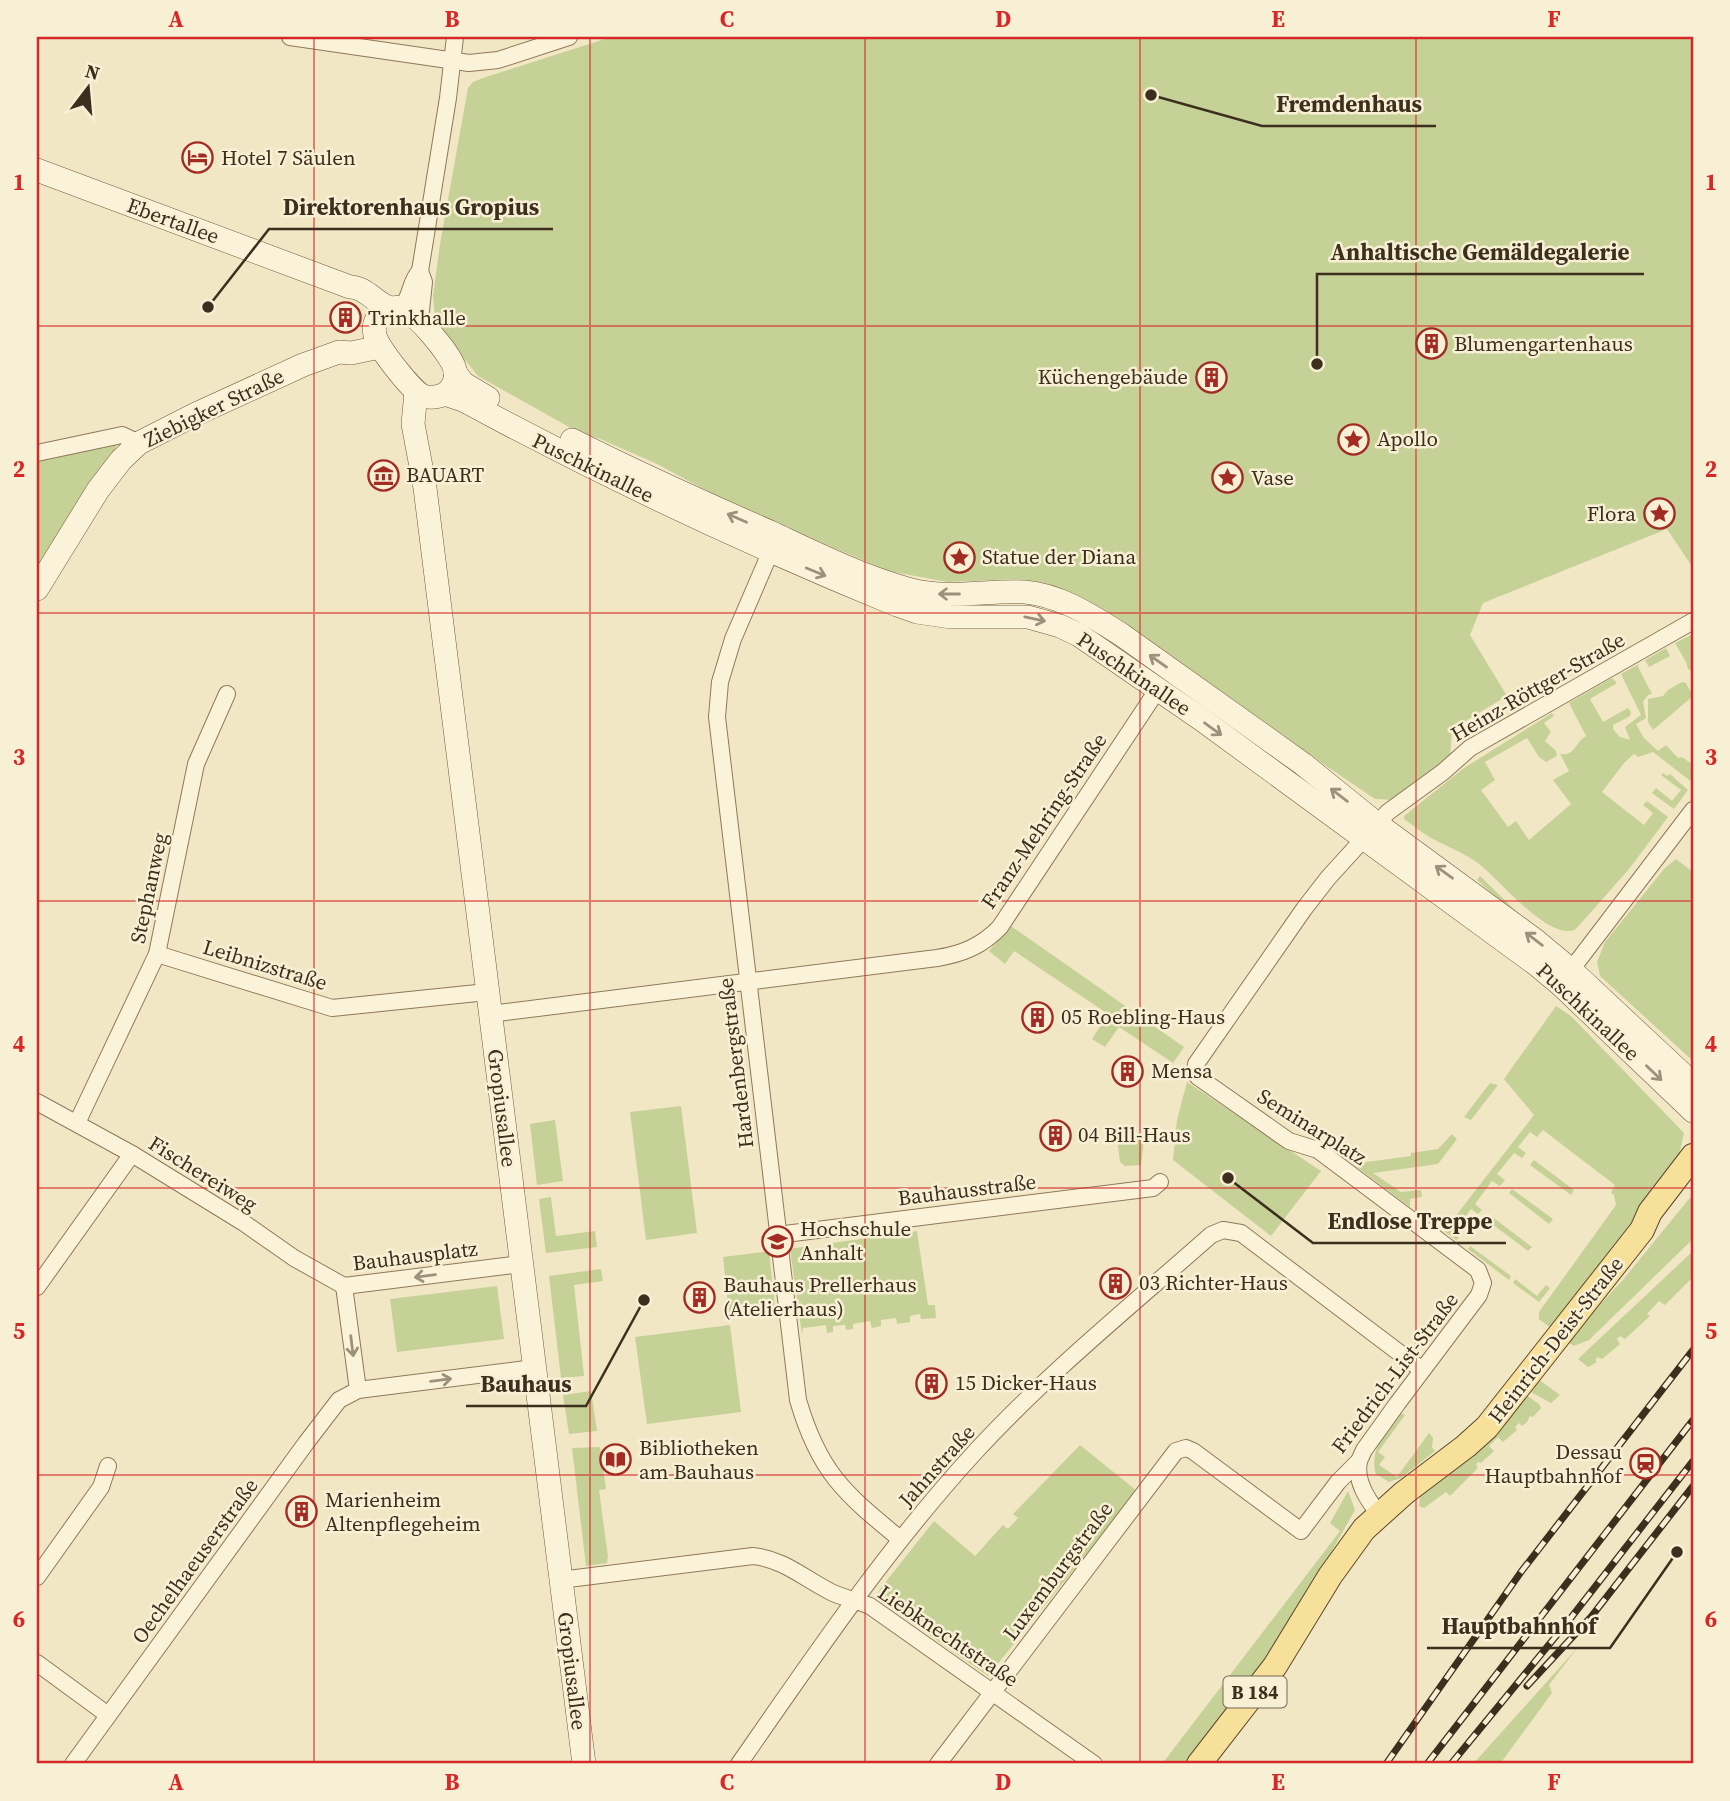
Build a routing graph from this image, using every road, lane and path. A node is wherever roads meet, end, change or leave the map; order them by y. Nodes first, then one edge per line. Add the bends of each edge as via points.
1 (290, 37) edge
2 (455, 37) edge
3 (569, 37) edge
4 (315, 39) edge
5 (453, 62) junction
6 (37, 170) edge
7 (390, 322) junction
8 (456, 372) junction
9 (432, 395) junction
10 (139, 443) junction
11 (37, 453) edge
12 (770, 553) junction
13 (37, 589) edge
14 (1693, 621) edge
15 (1158, 689) junction
16 (227, 694) dead end
17 (1693, 810) edge
18 (1371, 831) junction
19 (157, 954) junction
20 (1571, 970) junction
21 (747, 982) junction
22 (488, 1003) junction
23 (1195, 1069) joint
24 (1693, 1084) edge
25 (37, 1102) edge
26 (1693, 1111) edge
27 (77, 1122) junction
28 (132, 1154) junction
29 (1693, 1156) edge
30 (1693, 1180) edge
31 (1160, 1182) dead end
32 (1642, 1230) junction
33 (777, 1234) junction
34 (521, 1264) junction
35 (1478, 1269) joint
36 (344, 1286) junction
37 (37, 1287) edge
38 (534, 1368) junction
39 (1422, 1370) junction
40 (358, 1390) junction
41 (1193, 1451) joint
42 (1359, 1461) junction
43 (108, 1466) dead end
44 (1379, 1514) junction
45 (900, 1539) junction
46 (37, 1577) edge
47 (560, 1580) junction
48 (855, 1599) junction
49 (37, 1663) edge
50 (992, 1692) junction
51 (108, 1715) junction
52 (72, 1764) edge
53 (583, 1764) edge
54 (739, 1764) edge
55 (938, 1764) edge
56 (1094, 1764) edge
57 (1199, 1764) edge

1 - 4 street
2 - 5 street
3 - 5 street via 486,63
4 - 5 street
5 - 7 street via 420,271 424,282
6 - 7 main road, Ebertallee via 349,287 370,314
7 - 8 main road, Puschkinallee via 449,358
7 - 9 main road
7 - 10 main road, Ziebigker Straße via 351,353 339,352 262,383
8 - 9 main road, Gropiusallee via 453,386
18 -> 8 main road, Puschkinallee via 1303,764 1122,635 1071,606 1026,592 922,593 890,583 592,450 470,388
9 - 12 main road, Puschkinallee via 463,400 601,473
9 - 22 main road, Gropiusallee via 419,452
10 - 11 street via 122,435
10 - 13 main road, Ziebigker Straße via 98,490
12 -> 15 main road, Puschkinallee via 917,611 1046,621 1079,635
12 - 21 street, Hardenbergstraße via 733,639 720,682 717,717
14 - 18 street, Heinz-Röttger-Straße via 1491,736 1388,812
15 -> 18 main road, Puschkinallee
15 - 21 street, Franz-Mehring-Straße via 1000,927 981,944 936,958
16 - 19 street, Stephanweg via 197,764
17 - 20 street
20 -> 18 main road, Puschkinallee via 1535,940
18 - 23 street, Heinz-Röttger-Straße via 1304,909
18 -> 26 main road, Puschkinallee via 1561,985
19 - 22 street, Leibnizstraße via 332,1008
19 - 27 street, Stephanweg
20 - 24 main road, Puschkinallee
21 - 22 street, Franz-Mehring-Straße
21 - 33 street, Hardenbergstraße
22 - 34 main road, Gropiusallee
23 - 35 street, Seminarplatz via 1198,1077 1289,1141 1318,1150
25 - 27 street, Fischereiweg
27 - 28 street, Fischereiweg
28 - 36 street, Fischereiweg
28 - 37 street
29 - 32 main road, Heinrich-Deist-Straße / B 184 via 1650,1212
30 - 32 main road, Heinrich-Deist-Straße / B 184
31 - 33 street, Bauhausstraße via 1153,1188
32 - 44 main road, Heinrich-Deist-Straße / B 184 via 1503,1410
33 - 45 street, Hardenbergstraße via 798,1399 806,1427 839,1486
34 -> 36 street, Bauhausplatz
34 - 38 main road, Gropiusallee
35 - 39 street, Friedrich-List-Straße via 1482,1291
36 -> 40 street, Bauhausplatz
40 -> 38 street
38 - 47 main road, Gropiusallee
39 - 42 street, Friedrich-List-Straße
39 - 45 street, Jahnstraße via 1241,1233 1223,1230 1211,1235 1027,1400
40 - 51 street, Oechelhaeuserstraße via 340,1400 306,1443
41 - 42 street, Friedrich-List-Straße via 1301,1531
41 - 50 street, Luxemburgstraße via 1182,1448 1174,1453
42 - 44 street via 1361,1484
43 - 46 street via 101,1487
44 - 57 main road, Heinrich-Deist-Straße / B 184 via 1350,1546 1275,1666
45 - 48 street, Jahnstraße
47 - 48 street, Liebknechtstraße via 753,1556 781,1563 835,1594
47 - 53 main road, Gropiusallee
48 - 50 street, Liebknechtstraße
48 - 54 street, Jahnstraße
49 - 51 street
50 - 55 street, Luxemburgstraße
50 - 56 street, Liebknechtstraße
51 - 52 street, Oechelhaeuserstraße

